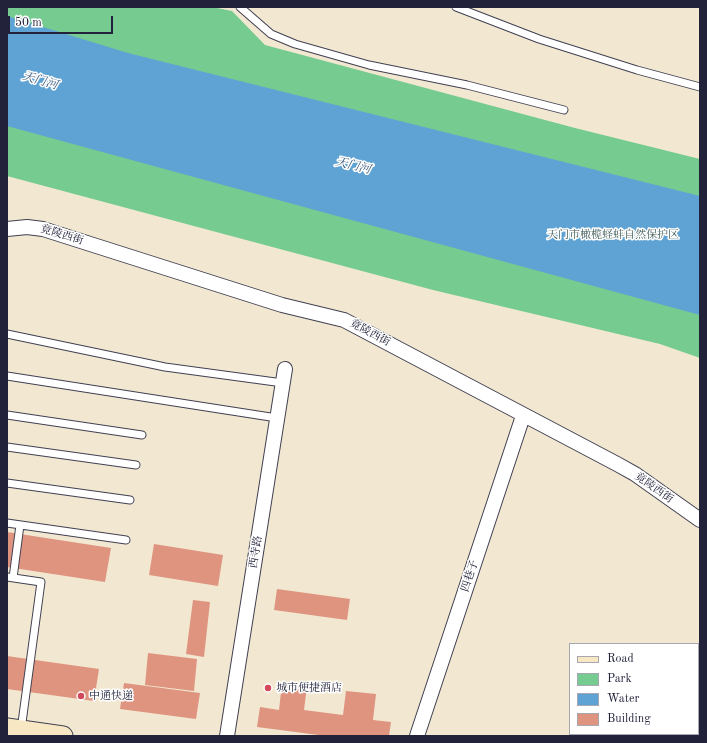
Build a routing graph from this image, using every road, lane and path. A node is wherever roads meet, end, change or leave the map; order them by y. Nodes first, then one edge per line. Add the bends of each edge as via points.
1 (240, 7) edge
2 (456, 7) edge
3 (700, 87) edge
4 (564, 110) dead end
5 (7, 229) edge
6 (7, 334) edge
7 (7, 376) edge
8 (284, 376) joint
9 (7, 415) edge
10 (523, 416) junction
11 (277, 418) junction
12 (142, 435) dead end
13 (7, 447) edge
14 (136, 465) dead end
15 (7, 483) edge
16 (130, 500) dead end
17 (700, 520) edge
18 (7, 523) edge
19 (20, 525) junction
20 (126, 540) dead end
21 (10, 578) edge
22 (14, 729) edge
23 (64, 736) edge
24 (227, 736) edge
25 (417, 736) edge

1 - 4 lane via 271,34 295,44 369,65 467,85
2 - 3 lane via 539,39
5 - 10 street, 竟陵西街 via 43,229 282,305 344,320
6 - 8 lane via 165,367
7 - 11 lane
8 - 11 street, 西寺路
9 - 12 lane
10 - 17 street, 竟陵西街 via 635,474
10 - 25 street, 四巷子
11 - 24 street, 西寺路
13 - 14 lane
15 - 16 lane
18 - 19 lane
19 - 20 lane
19 - 21 lane
21 - 22 lane via 41,582
22 - 23 main road

